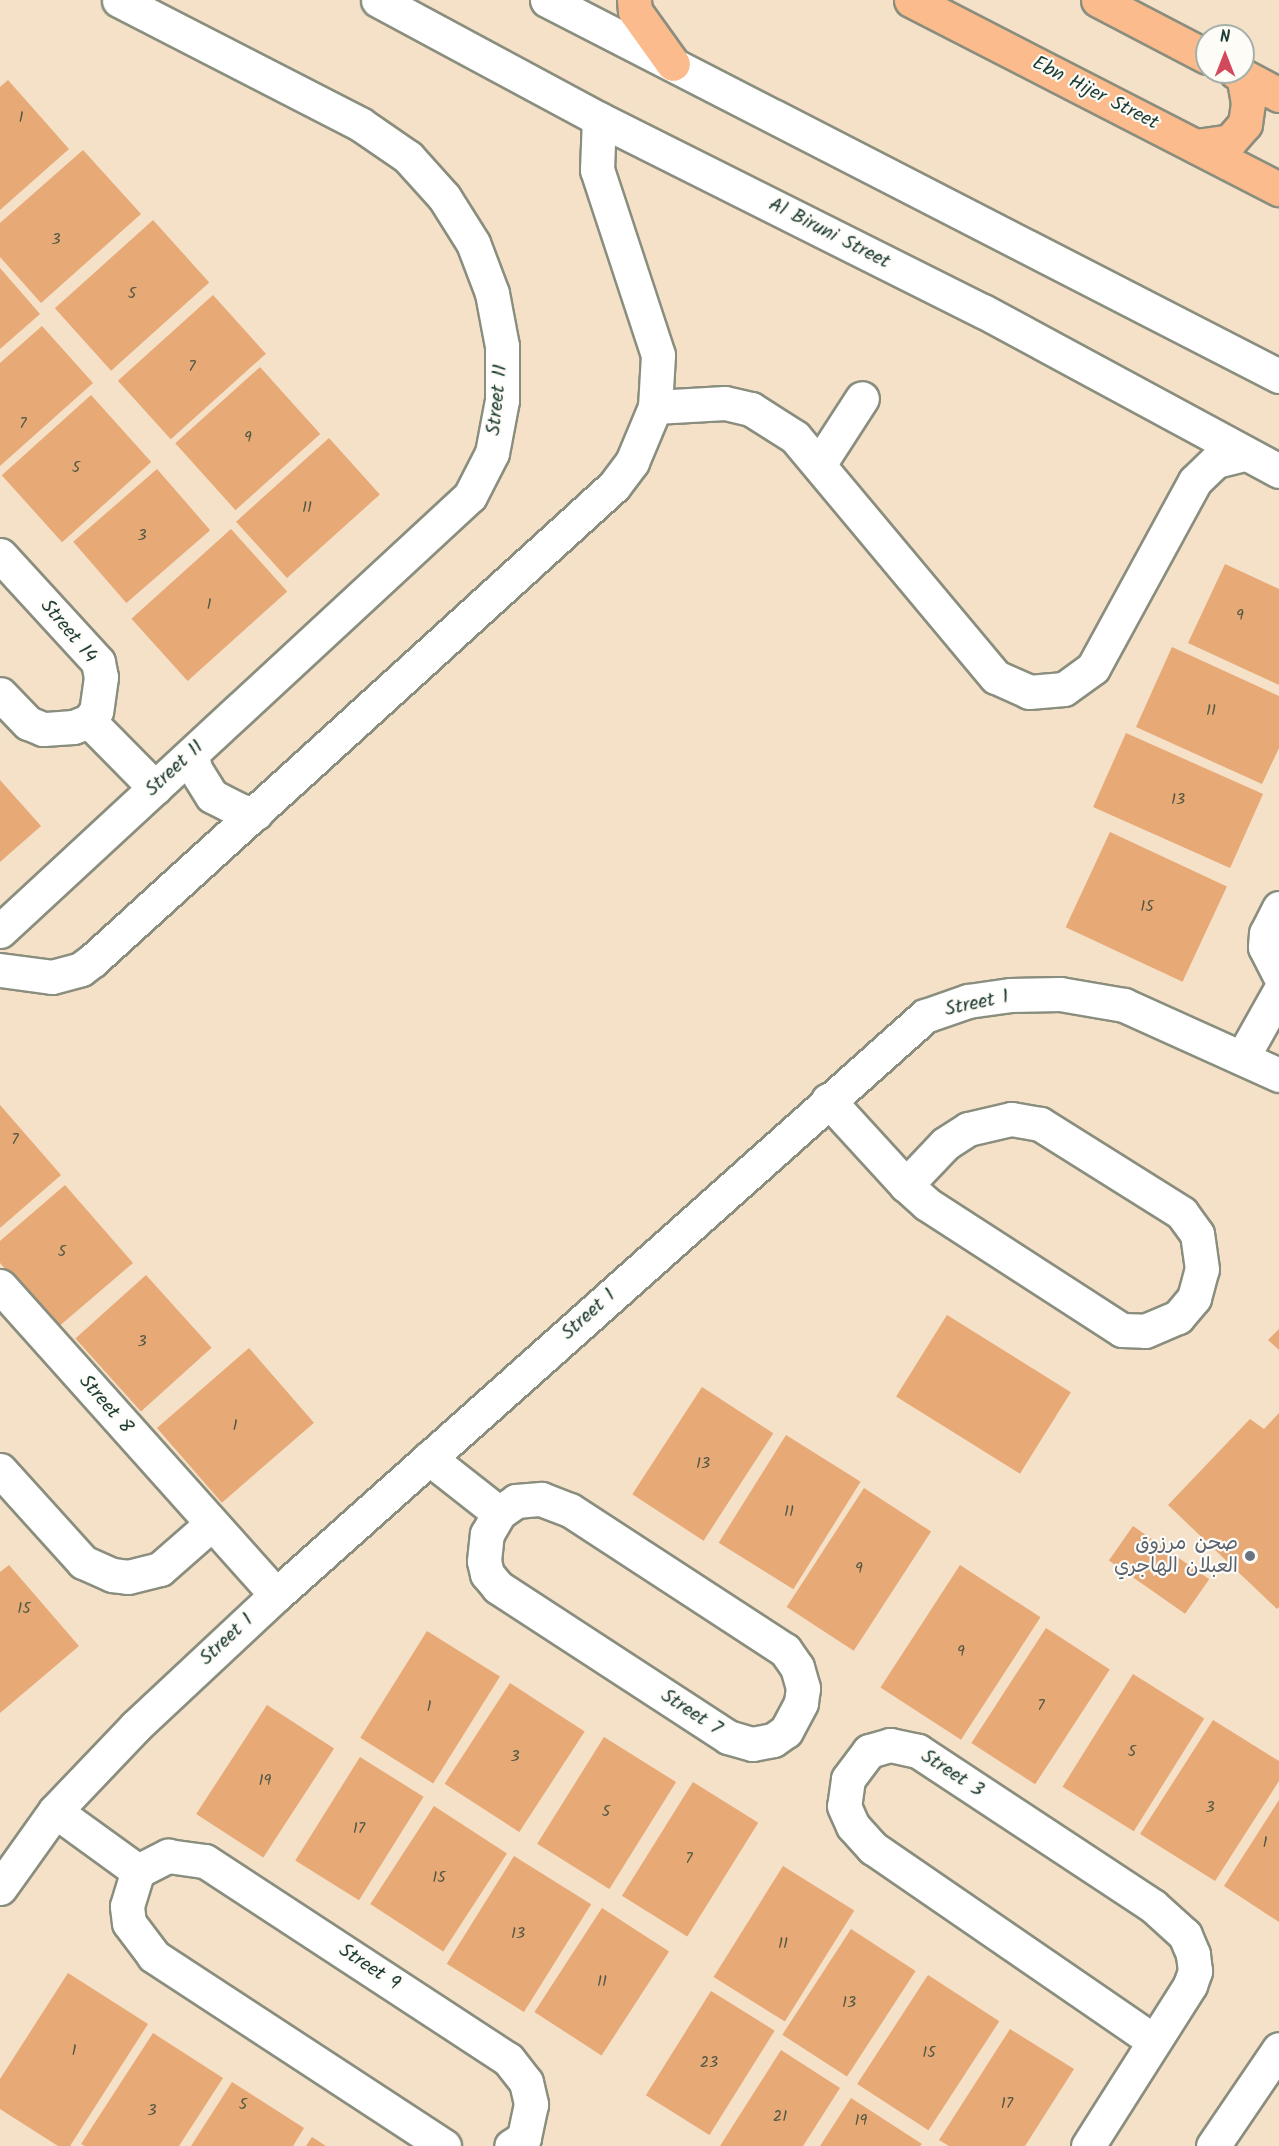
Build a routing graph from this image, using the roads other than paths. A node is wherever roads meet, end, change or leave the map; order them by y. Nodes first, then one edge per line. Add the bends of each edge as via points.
1 (119, 0) edge
2 (378, 0) edge
3 (547, 0) edge
4 (634, 0) edge
5 (911, 0) edge
6 (1098, 0) edge
7 (1195, 51) edge
8 (674, 64) junction
9 (1255, 82) edge
10 (1243, 84) edge
11 (1279, 94) edge
12 (599, 119) junction
13 (1196, 146) junction
14 (1279, 189) edge
15 (1279, 376) edge
16 (862, 398) dead end
17 (655, 407) junction
18 (1244, 454) junction
19 (820, 463) junction
20 (1279, 471) edge
21 (0, 555) edge
22 (0, 693) edge
23 (89, 721) junction
24 (192, 754) junction
25 (155, 788) junction
26 (256, 813) junction
27 (1279, 908) edge
28 (0, 932) edge
29 (0, 970) edge
30 (1279, 975) edge
31 (1279, 992) edge
32 (1242, 1058) junction
33 (1279, 1075) edge
34 (828, 1100) junction
35 (906, 1185) junction
36 (0, 1286) edge
37 (429, 1458) junction
38 (0, 1470) edge
39 (499, 1513) junction
40 (210, 1525) junction
41 (276, 1595) junction
42 (55, 1810) junction
43 (138, 1871) junction
44 (0, 1888) edge
45 (1154, 2041) junction
46 (1276, 2059) edge
47 (444, 2146) edge
48 (511, 2146) edge
49 (1088, 2146) edge
50 (1214, 2146) edge

1 - 24 street, Street 11 via 360,124 408,157 444,197 473,243 492,292 502,346 502,400 492,453 470,496
2 - 12 street, Al Biruni Street
3 - 8 street
4 - 8 main road via 635,11
5 - 13 main road, Ebn Hijer Street
6 - 7 main road
8 - 15 street
9 - 11 main road
10 - 13 main road via 1248,103 1245,124 1230,141
12 - 17 street via 597,170 658,355
12 - 18 street, Al Biruni Street via 983,311
13 - 14 main road, Ebn Hijer Street
16 - 19 street
17 - 19 street via 725,403 751,410 795,437
17 - 26 street via 646,436 614,486
18 - 19 street via 1229,455 1204,469 1093,668 1080,681 1046,693 1029,692 996,677
18 - 20 street, Al Biruni Street
21 - 23 street, Street 14 via 98,662 100,693
22 - 23 street via 28,723 43,729 73,727
23 - 25 street
24 - 25 street, Street 11
24 - 26 street via 195,769 212,796 241,811
25 - 28 street, Street 11
26 - 29 street via 81,969 52,977
27 - 30 street via 1266,933 1265,947
31 - 32 street
32 - 33 street, Street 1
32 - 34 street, Street 1 via 1124,1005 1060,994 1010,995 968,1001 925,1016
34 - 35 street
34 - 37 street, Street 1
35 - 35 street via 927,1204 1122,1330 1145,1331 1178,1317 1194,1298 1202,1269 1197,1234 1182,1214 1040,1124 1011,1119 968,1129 945,1144
36 - 40 street, Street 8
37 - 39 street
37 - 41 street, Street 1
38 - 40 street via 83,1562 112,1575 128,1577 160,1569
39 - 39 street, Street 7 via 487,1534 484,1561 487,1574 498,1587 728,1737 752,1743 773,1740 786,1731 801,1703 803,1688 797,1667 785,1650 559,1504 541,1499 516,1501
40 - 41 street, Street 8
41 - 42 street, Street 1 via 136,1726
42 - 43 street
42 - 44 street, Street 1
43 - 47 street via 127,1906 129,1923 154,1956
43 - 48 street, Street 9 via 168,1856 205,1861 508,2059 526,2082 531,2104 524,2138
45 - 45 street, Street 3 via 1195,1971 1185,1935 1168,1919 918,1751 890,1745 869,1751 848,1779 844,1806 853,1826 873,1848
45 - 49 street, Street 3
46 - 50 street

